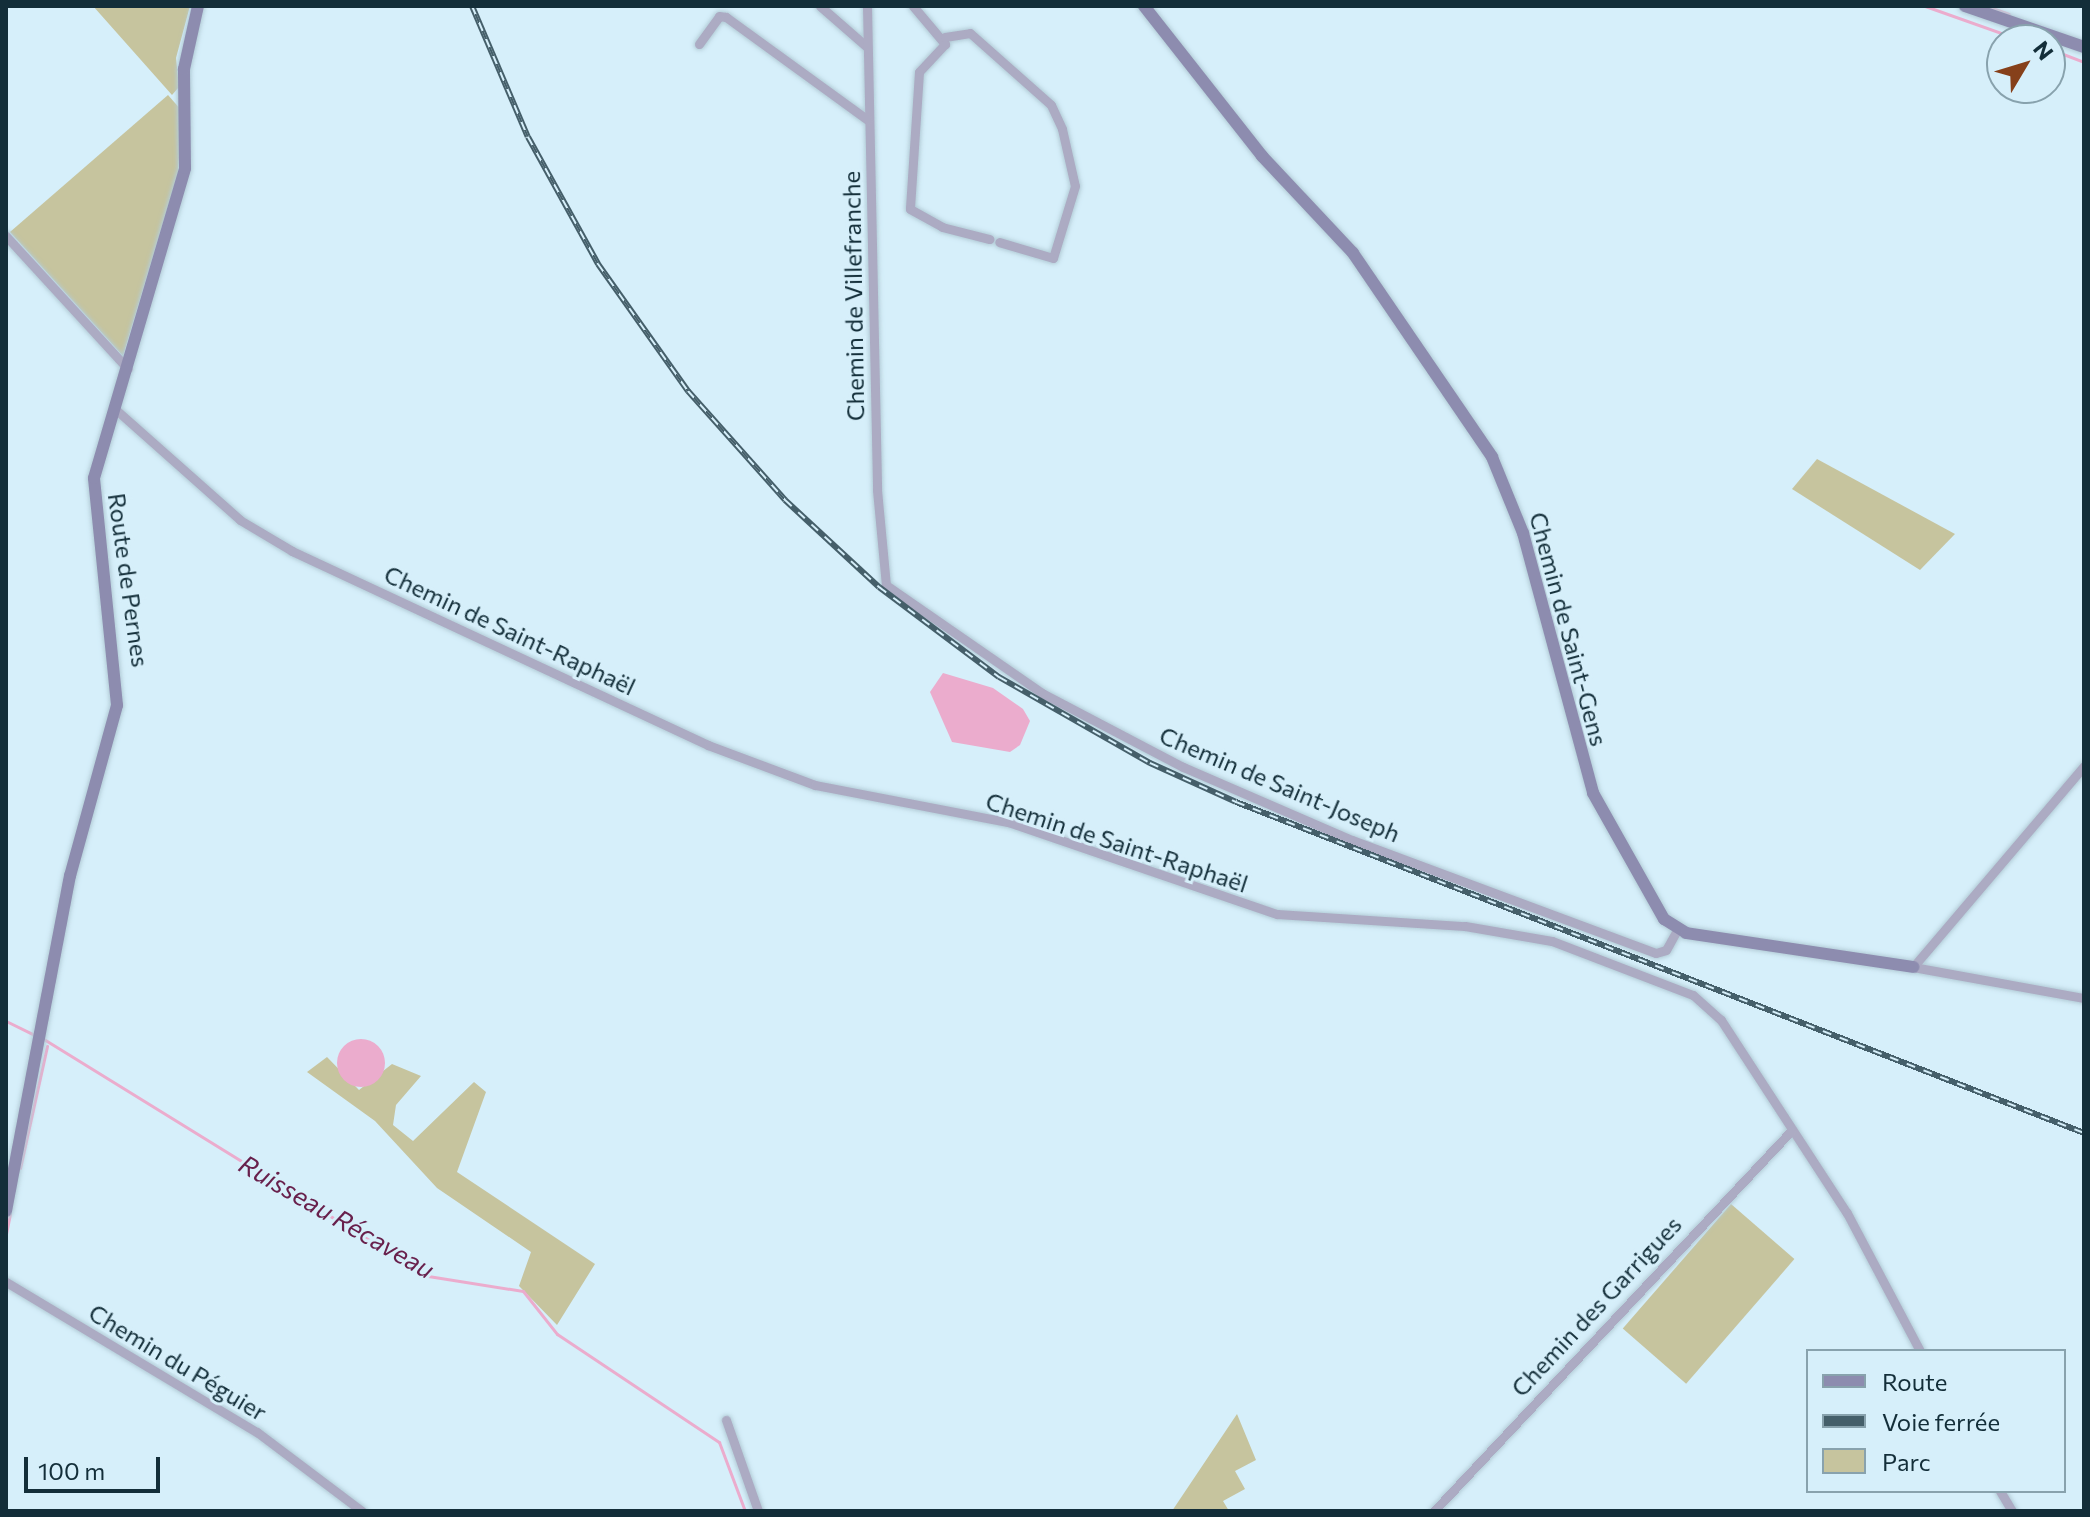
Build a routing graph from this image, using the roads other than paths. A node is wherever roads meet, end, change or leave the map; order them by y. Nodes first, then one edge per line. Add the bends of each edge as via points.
1 (198, 6) edge
2 (820, 6) edge
3 (867, 6) edge
4 (913, 6) edge
5 (1144, 6) edge
6 (1965, 6) edge
7 (945, 37) junction
8 (699, 44) dead end
9 (867, 47) junction
10 (2084, 47) edge
11 (868, 120) junction
12 (6, 236) edge
13 (128, 369) junction
14 (114, 408) junction
15 (886, 585) joint
16 (2084, 766) edge
17 (1677, 930) junction
18 (1913, 967) junction
19 (2084, 998) edge
20 (1791, 1131) junction
21 (6, 1211) edge
22 (6, 1282) edge
23 (1919, 1349) edge
24 (726, 1420) dead end
25 (2001, 1493) edge
26 (362, 1511) edge
27 (758, 1511) edge
28 (1434, 1511) edge
29 (2012, 1511) edge

1 - 13 street, Route de Pernes via 184,69 185,168
2 - 9 street
3 - 9 street, Chemin de Villefranche
4 - 7 street
5 - 17 street, Chemin de Saint-Gens via 1262,156 1353,253 1492,457 1523,533 1593,793 1649,899
6 - 10 street
7 - 7 street via 919,72 910,209 942,227 1053,258 1075,186 1051,105 970,33
8 - 11 street via 719,16 726,17
9 - 11 street, Chemin de Villefranche
11 - 15 street, Chemin de Villefranche
12 - 13 street
13 - 14 street, Route de Pernes
14 - 20 street, Chemin de Saint-Raphaël via 240,520 292,551 708,745 815,785 1008,822 1277,914 1465,926 1552,941 1693,995 1721,1020
14 - 21 street, Route de Pernes via 93,500 120,683 107,755 70,876
15 - 17 street, Chemin de Saint-Joseph via 1042,693 1183,767 1352,840 1656,953 1669,947
16 - 18 street
17 - 18 street
18 - 19 street
20 - 23 street via 1847,1213
20 - 28 street, Chemin des Garrigues
22 - 26 street, Chemin du Péguier via 257,1432
24 - 27 street
25 - 29 street

